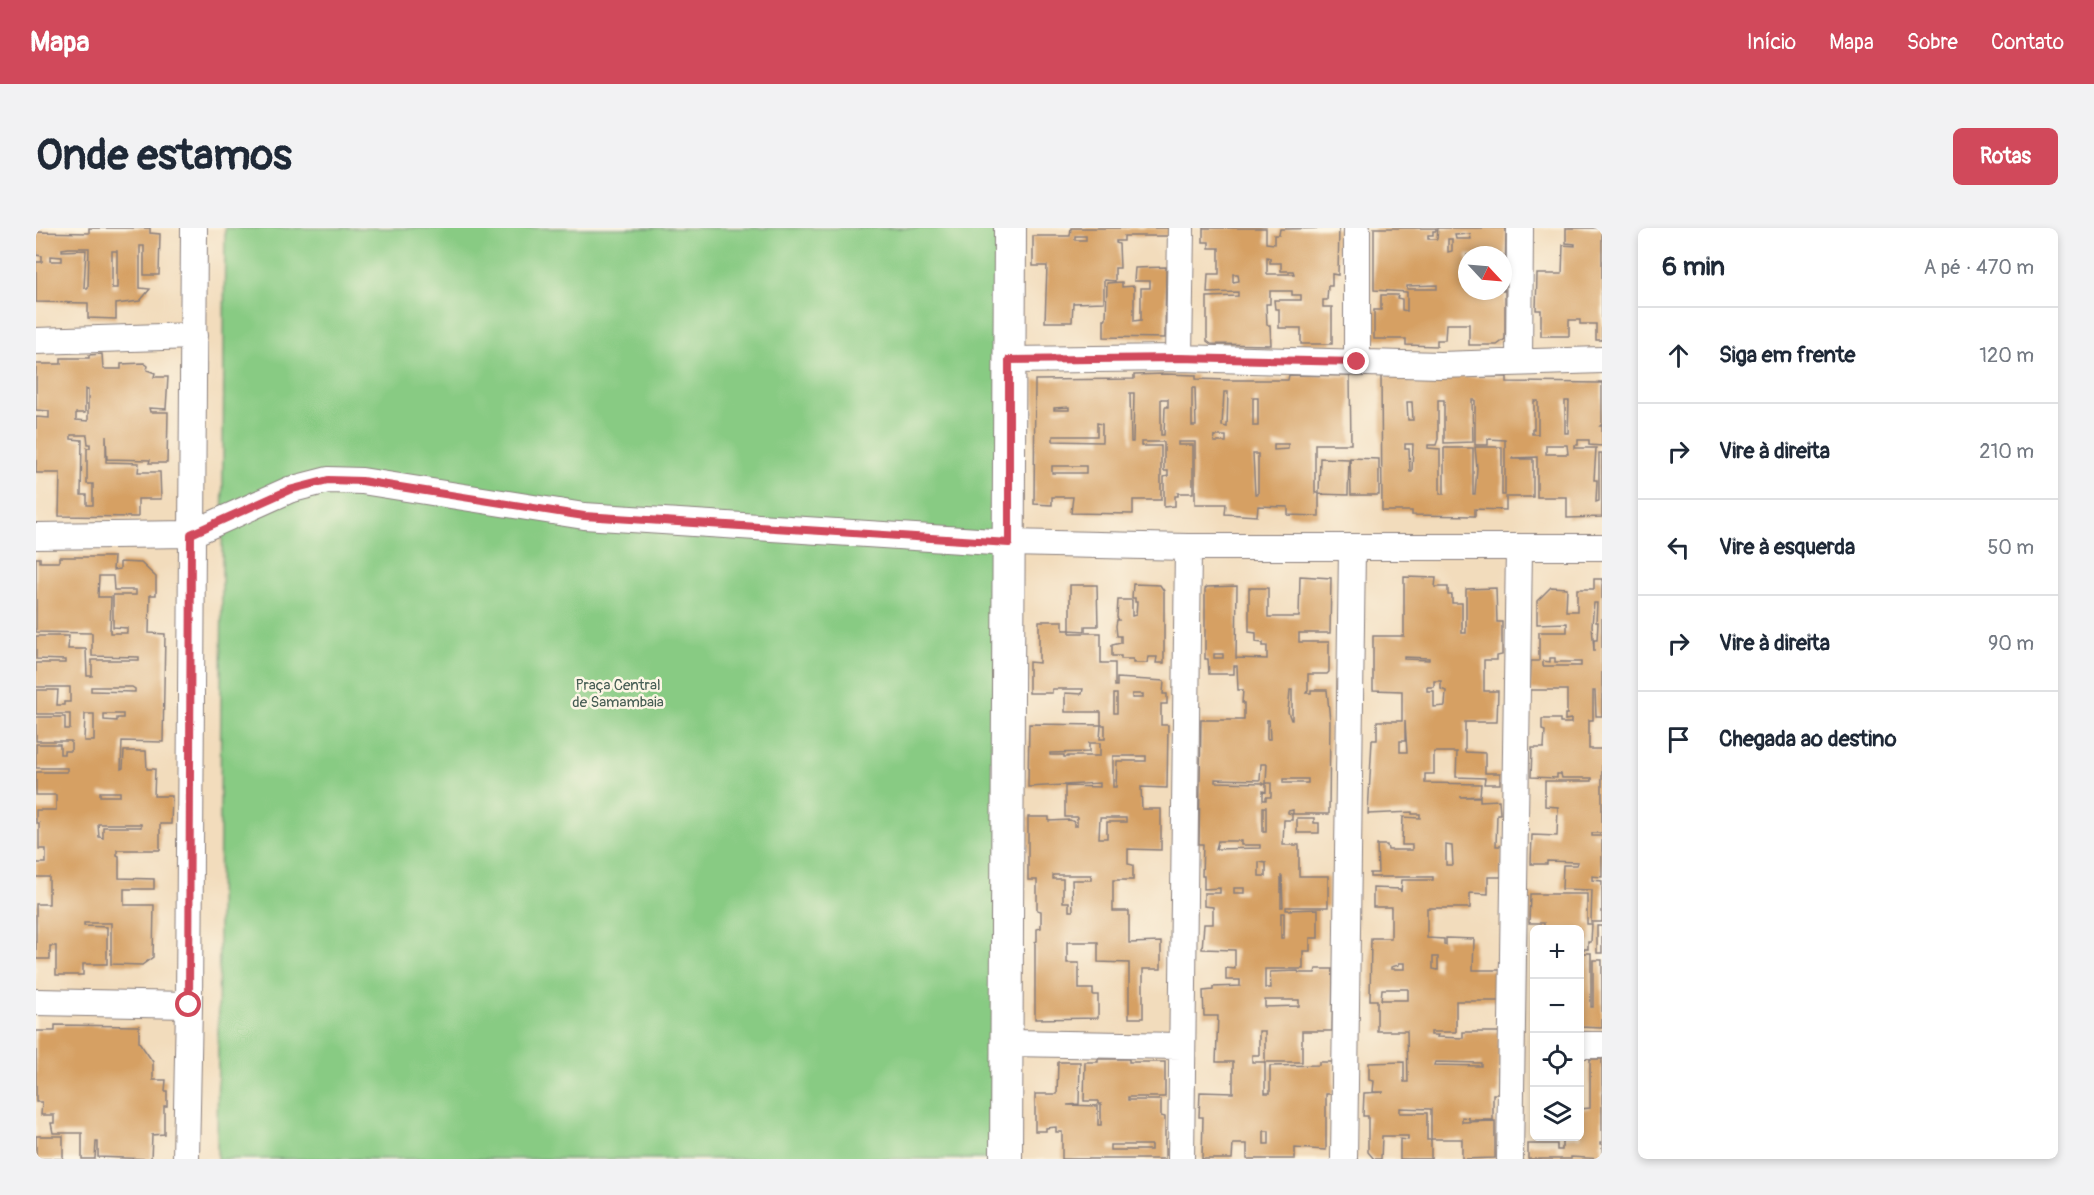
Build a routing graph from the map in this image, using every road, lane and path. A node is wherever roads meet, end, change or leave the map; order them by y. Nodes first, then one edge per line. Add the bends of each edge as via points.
1 (194, 228) edge
2 (1010, 228) edge
3 (1181, 228) edge
4 (1357, 228) edge
5 (1520, 228) edge
6 (194, 336) junction
7 (36, 341) edge
8 (1179, 358) junction
9 (1009, 360) junction
10 (1602, 360) edge
11 (1357, 362) junction
12 (1519, 362) junction
13 (191, 534) junction
14 (36, 536) edge
15 (1009, 543) junction
16 (1188, 547) junction
17 (1602, 547) edge
18 (1352, 548) junction
19 (1519, 549) junction
20 (36, 1002) edge
21 (189, 1005) junction
22 (1007, 1043) junction
23 (1524, 1044) edge
24 (1584, 1045) edge
25 (1602, 1045) edge
26 (1181, 1046) junction
27 (186, 1159) edge
28 (1006, 1159) edge
29 (1181, 1159) edge
30 (1344, 1159) edge
31 (1510, 1159) edge

1 - 6 street
2 - 9 street
3 - 8 street
4 - 11 street
5 - 12 street
6 - 7 street
6 - 13 street
8 - 9 street
8 - 11 street
9 - 15 street
10 - 12 street
11 - 12 street
13 - 14 street
13 - 15 street via 289,490 328,480 362,481 584,516
13 - 21 street
15 - 16 street
15 - 22 street
16 - 18 street
16 - 26 street
17 - 19 street
18 - 19 street
18 - 30 street
19 - 23 street
20 - 21 street
21 - 27 street
22 - 26 street
22 - 28 street
23 - 31 street
24 - 25 street
26 - 29 street

